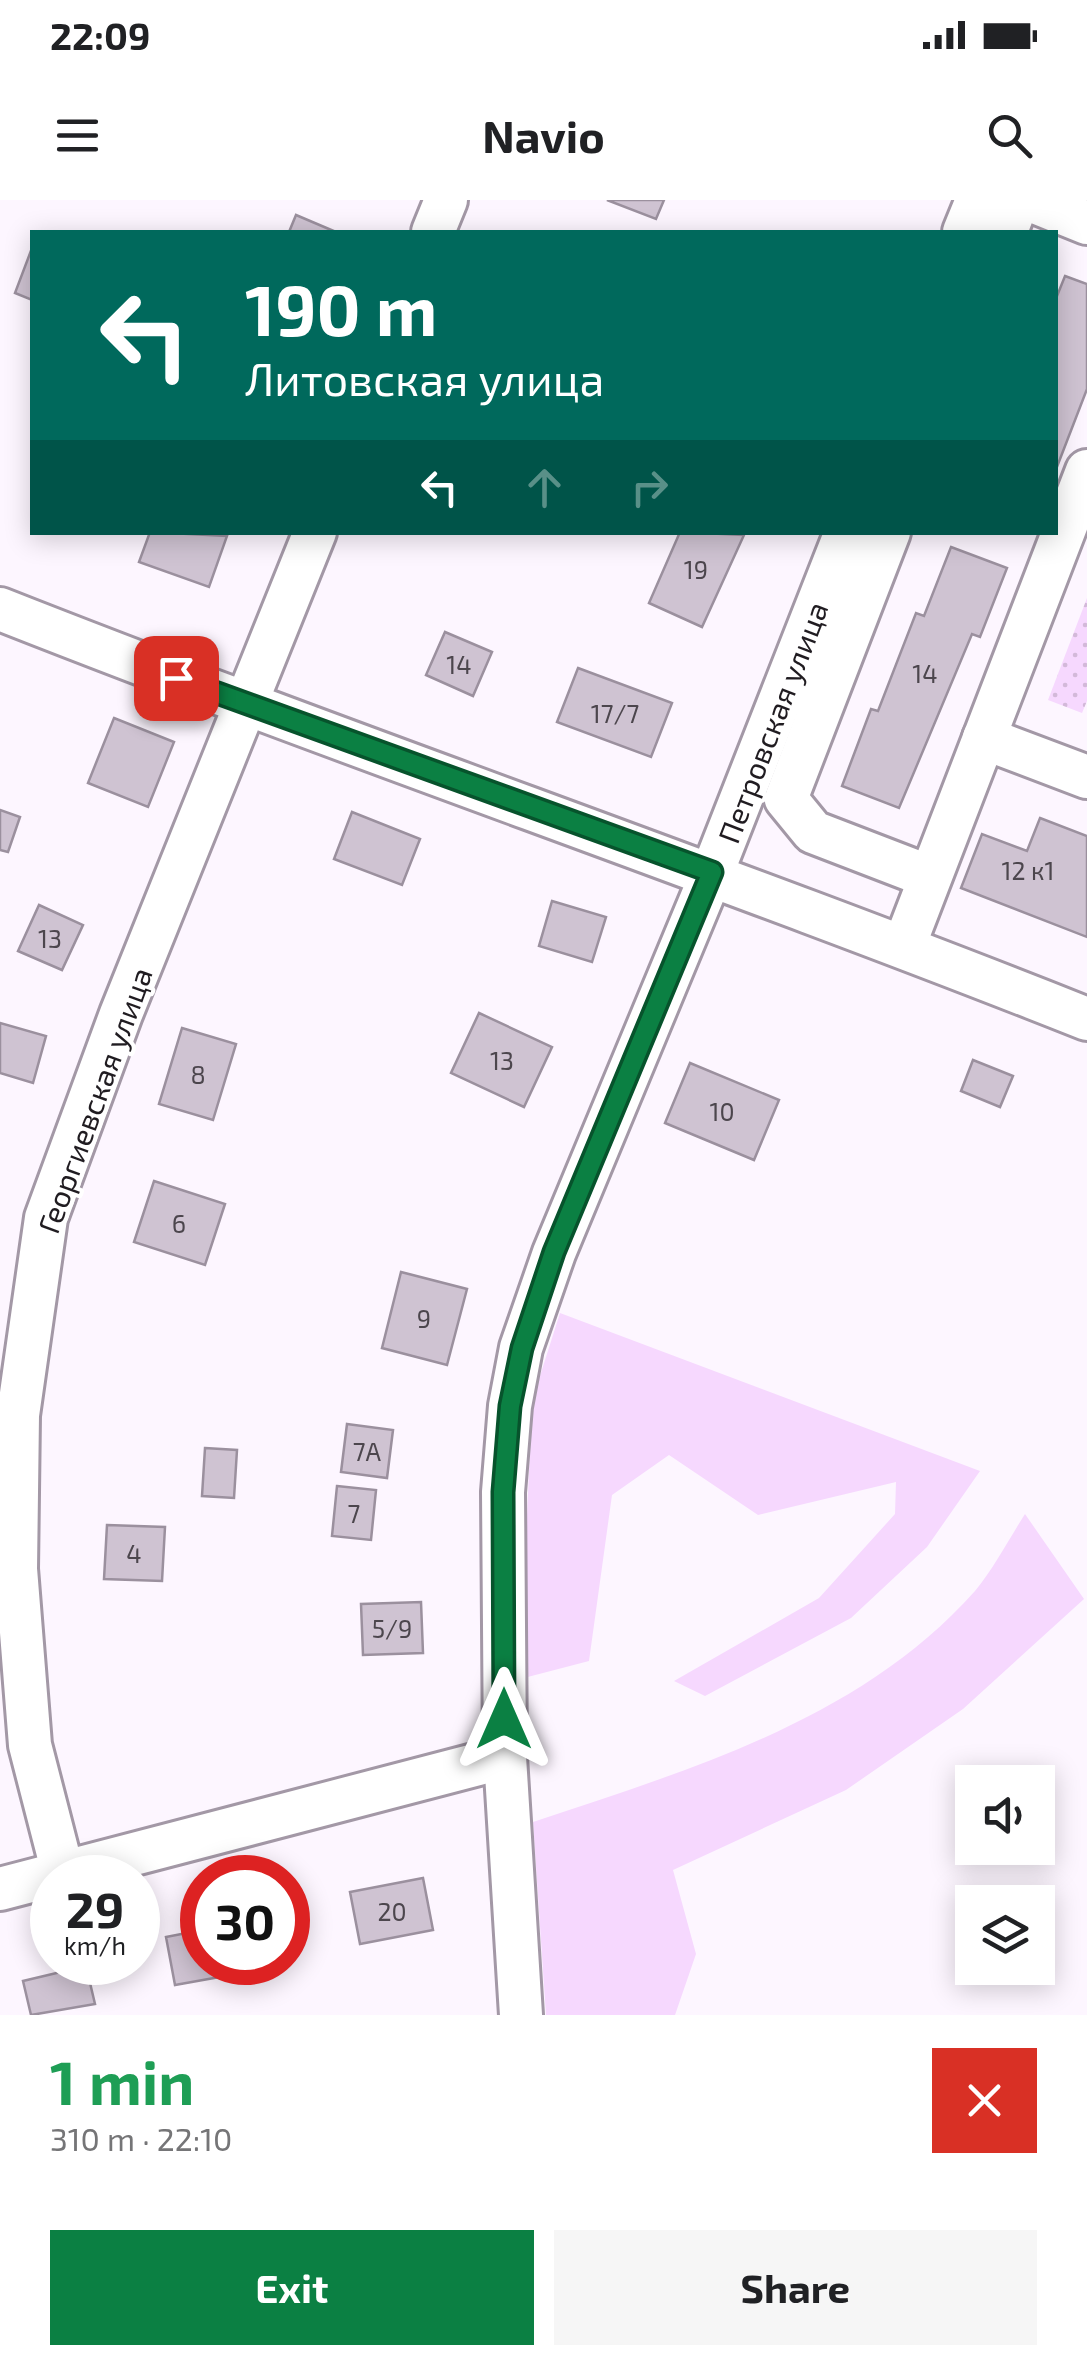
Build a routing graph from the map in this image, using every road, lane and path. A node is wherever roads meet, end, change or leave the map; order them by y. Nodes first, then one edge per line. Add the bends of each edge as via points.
1 (446, 200) edge
2 (1018, 200) edge
3 (1030, 200) edge
4 (974, 215) edge
5 (1087, 223) edge
6 (434, 230) edge
7 (1087, 471) edge
8 (314, 535) edge
9 (845, 535) edge
10 (888, 535) edge
11 (0, 609) edge
12 (246, 706) junction
13 (984, 738) junction
14 (1087, 777) edge
15 (712, 872) junction
16 (930, 877) junction
17 (904, 946) junction
18 (1087, 1019) edge
19 (504, 1757) junction
20 (58, 1855) edge
21 (135, 1855) edge
22 (30, 1882) edge
23 (0, 1889) edge
24 (521, 2015) edge

1 - 6 street
2 - 4 street
3 - 5 street
7 - 13 street
8 - 12 street, Георгиевская улица
9 - 15 street, Петровская улица
10 - 16 street via 786,799 813,832
11 - 12 street
12 - 15 street
12 - 20 street, Георгиевская улица via 46,1218 18,1415 16,1570 30,1745
13 - 14 street
13 - 16 street
15 - 17 street
15 - 19 street, Петровская улица via 554,1252 522,1348 503,1492
16 - 17 street
17 - 18 street
19 - 21 street
19 - 24 street, Петровская улица
22 - 23 street

